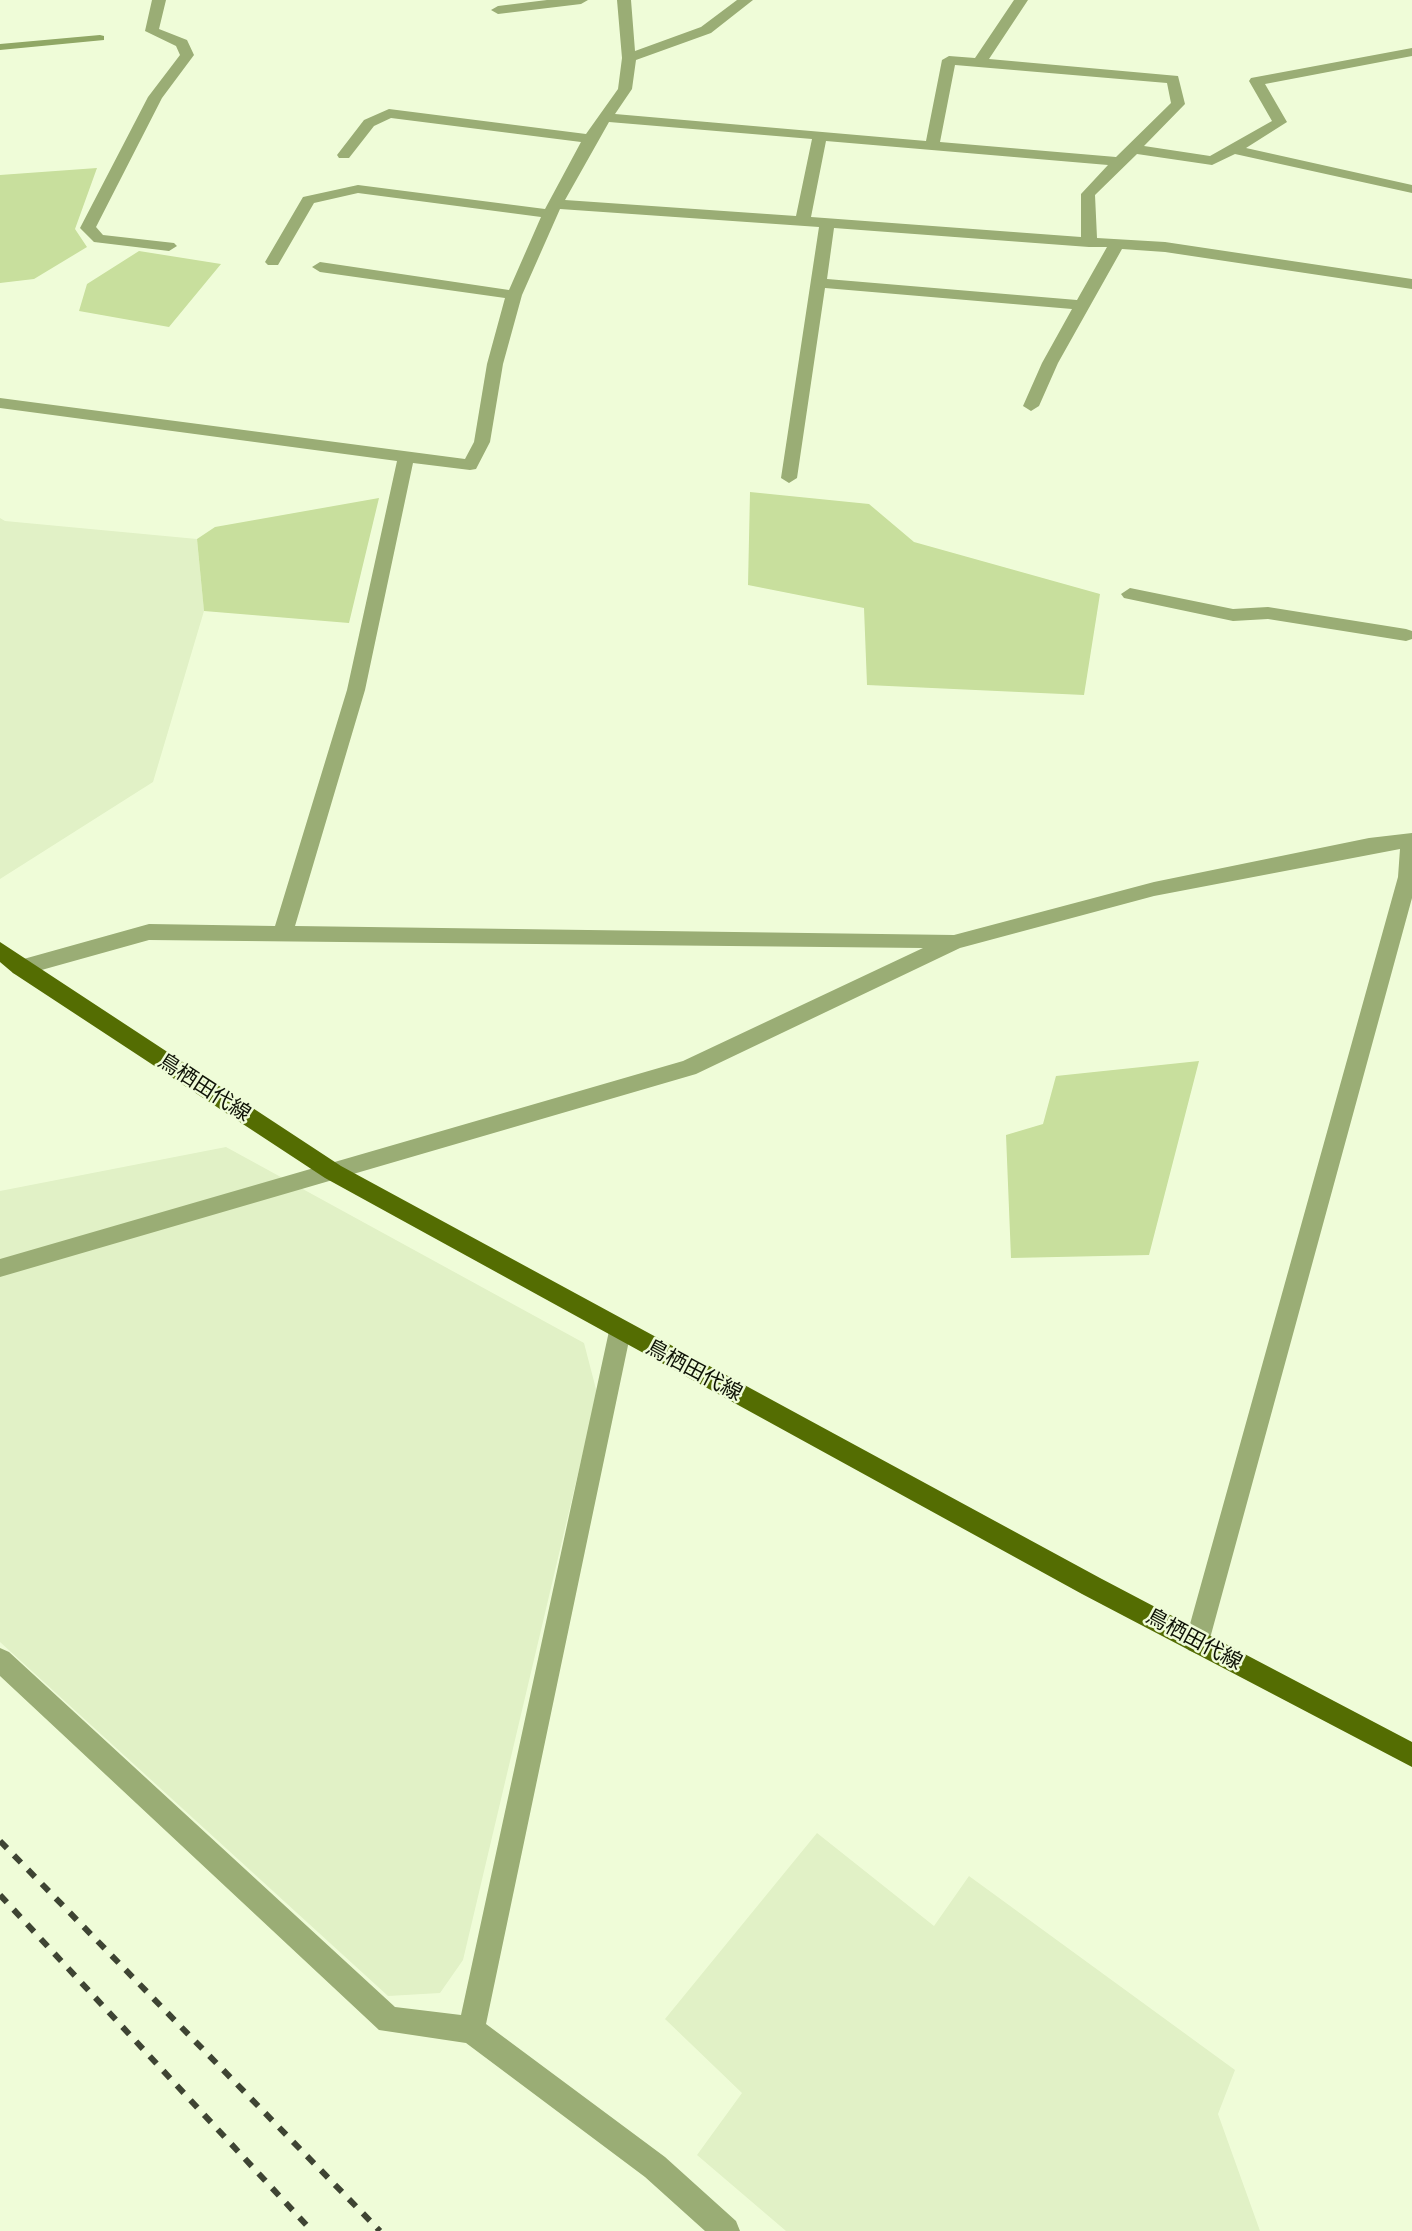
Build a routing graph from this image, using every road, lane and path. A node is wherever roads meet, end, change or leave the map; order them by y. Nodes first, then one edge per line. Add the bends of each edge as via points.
1 (159, 0) edge
2 (581, 0) edge
3 (624, 0) edge
4 (746, 0) edge
5 (1021, 0) edge
6 (498, 10) dead end
7 (1412, 52) edge
8 (629, 58) junction
9 (979, 63) junction
10 (605, 117) junction
11 (820, 136) junction
12 (590, 139) junction
13 (932, 146) junction
14 (1136, 149) junction
15 (1233, 149) junction
16 (344, 155) dead end
17 (1119, 162) junction
18 (1412, 189) edge
19 (553, 209) junction
20 (802, 223) junction
21 (827, 225) junction
22 (1089, 242) junction
23 (1117, 243) junction
24 (169, 246) dead end
25 (273, 261) dead end
26 (320, 267) dead end
27 (819, 283) junction
28 (1412, 285) edge
29 (514, 295) junction
30 (1082, 305) junction
31 (0, 403) edge
32 (1031, 406) dead end
33 (406, 456) junction
34 (789, 478) dead end
35 (1130, 594) dead end
36 (1406, 635) dead end
37 (1411, 840) edge
38 (282, 935) junction
39 (955, 942) junction
40 (0, 950) edge
41 (20, 968) junction
42 (332, 1172) junction
43 (0, 1268) edge
44 (620, 1331) junction
45 (1197, 1642) junction
46 (0, 1660) edge
47 (1412, 1755) edge
48 (471, 2030) junction
49 (726, 2231) edge

1 - 24 street via 152,31 182,43 187,55 155,97 88,228 99,239
2 - 6 street
3 - 8 street
4 - 8 street via 706,30
5 - 9 street
7 - 15 street via 1256,81 1280,122
8 - 10 street via 625,89
9 - 13 street via 949,60
9 - 14 street via 1173,79 1178,104
10 - 11 street
10 - 12 street
11 - 13 street
11 - 20 street
12 - 16 street via 389,113 369,123
12 - 19 street
13 - 17 street
14 - 15 street via 1212,161
14 - 17 street
15 - 18 street
17 - 22 street via 1088,194
19 - 20 street
19 - 25 street via 358,189 308,200
19 - 29 street
20 - 21 street
21 - 22 street
21 - 27 street
22 - 23 street
23 - 28 street
23 - 30 street
26 - 29 street
27 - 30 street
27 - 34 street
29 - 33 street via 495,364 482,442 470,464
30 - 32 street
31 - 33 street
33 - 38 street via 356,690
35 - 36 street via 1233,615 1268,613
37 - 39 street via 1154,889
37 - 45 street via 1408,877
38 - 39 street
38 - 41 street via 149,932
39 - 42 street via 690,1068
40 - 41 main road, 鳥栖田代線
41 - 42 main road, 鳥栖田代線
42 - 43 street
42 - 44 main road, 鳥栖田代線
44 - 45 main road, 鳥栖田代線
44 - 48 street
45 - 47 main road, 鳥栖田代線
46 - 48 street via 389,2020
48 - 49 street via 655,2167

